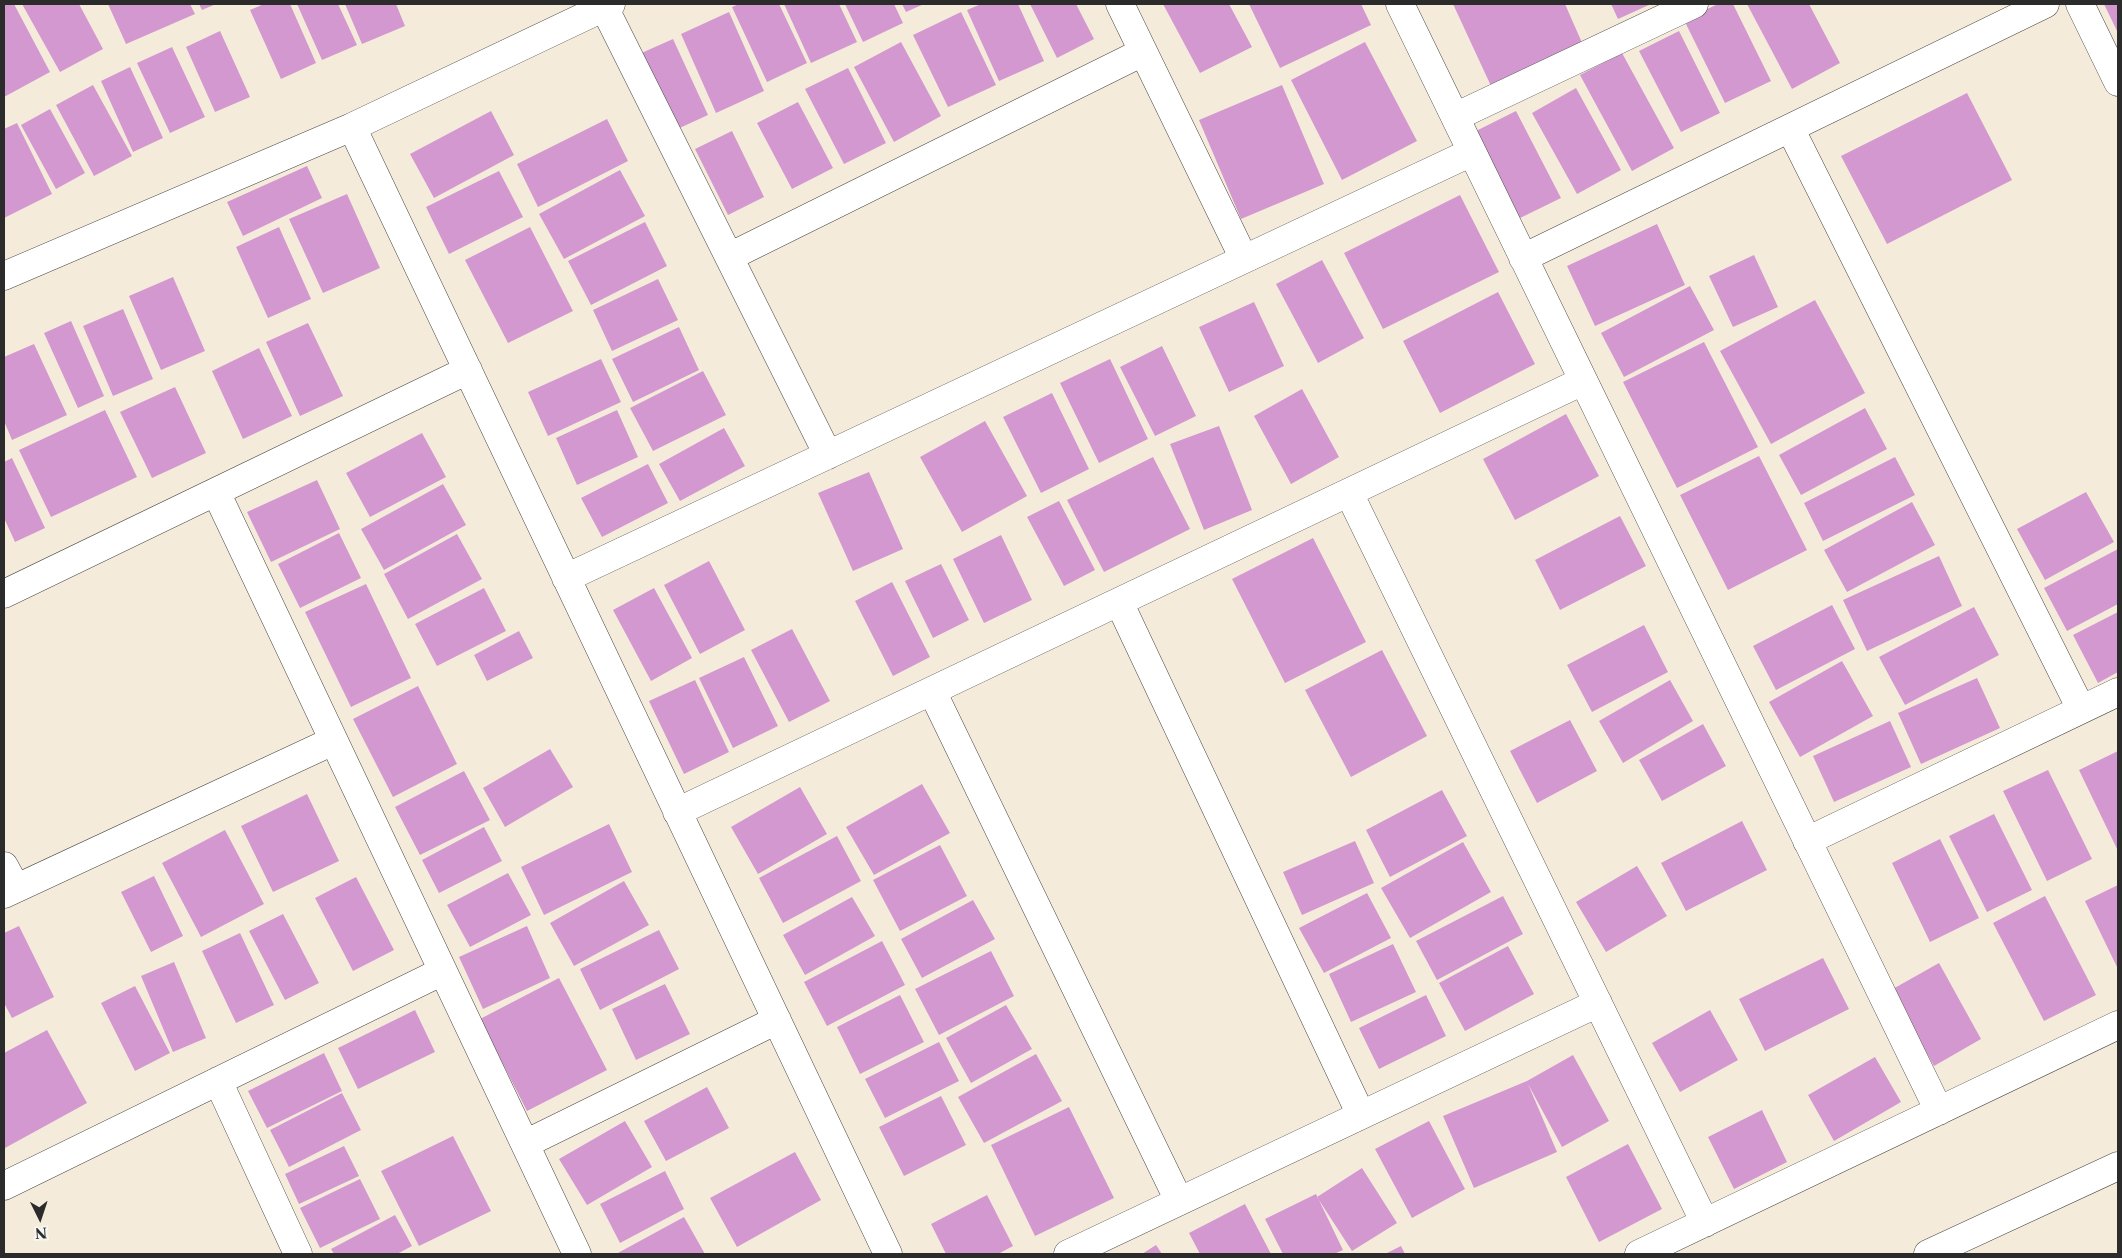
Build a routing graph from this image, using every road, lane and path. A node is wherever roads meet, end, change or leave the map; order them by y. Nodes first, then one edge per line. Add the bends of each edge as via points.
1 (1120, 4) edge
2 (1400, 4) edge
3 (1694, 4) edge
4 (2045, 4) edge
5 (2080, 4) edge
6 (607, 5) edge
7 (1143, 52) junction
8 (2118, 82) edge
9 (1455, 117) junction
10 (352, 126) junction
11 (1790, 128) junction
12 (1472, 152) junction
13 (729, 257) junction
14 (1524, 258) junction
15 (1244, 259) junction
16 (7, 267) edge
17 (468, 370) junction
18 (1583, 381) junction
19 (828, 455) junction
20 (216, 492) junction
21 (1349, 493) junction
22 (566, 578) junction
23 (4, 594) edge
24 (1119, 602) junction
25 (932, 692) junction
26 (2118, 692) edge
27 (2081, 709) junction
28 (333, 741) junction
29 (677, 812) junction
30 (1807, 841) junction
31 (8, 883) edge
32 (443, 972) junction
33 (1598, 1003) junction
34 (777, 1020) junction
35 (2118, 1025) edge
36 (218, 1081) junction
37 (1939, 1111) junction
38 (1361, 1115) junction
39 (525, 1144) junction
40 (2118, 1166) edge
41 (4, 1186) edge
42 (1179, 1201) junction
43 (1705, 1223) junction
44 (298, 1254) edge
45 (577, 1254) edge
46 (888, 1254) edge
47 (1068, 1254) edge
48 (1640, 1254) edge
49 (1928, 1254) edge

1 - 7 street
2 - 9 street
3 - 9 street
4 - 11 street
5 - 8 street
6 - 10 street
6 - 13 street
7 - 13 street
7 - 15 street
9 - 12 street
10 - 16 street
10 - 17 street
11 - 14 street
11 - 27 street
12 - 14 street
12 - 15 street
13 - 19 street
14 - 18 street
15 - 19 street
17 - 20 street
17 - 22 street
18 - 21 street
18 - 30 street
19 - 22 street
20 - 23 street
20 - 28 street
21 - 24 street
21 - 33 street
22 - 29 street
24 - 25 street
24 - 38 street
25 - 29 street
25 - 42 street
26 - 27 street
27 - 30 street
28 - 31 street
28 - 32 street
29 - 34 street
30 - 37 street
32 - 36 street
32 - 39 street
33 - 38 street
33 - 43 street
34 - 39 street
34 - 46 street
35 - 37 street
36 - 41 street
36 - 44 street
37 - 43 street
38 - 42 street
39 - 45 street
40 - 49 street
42 - 47 street
43 - 48 street

